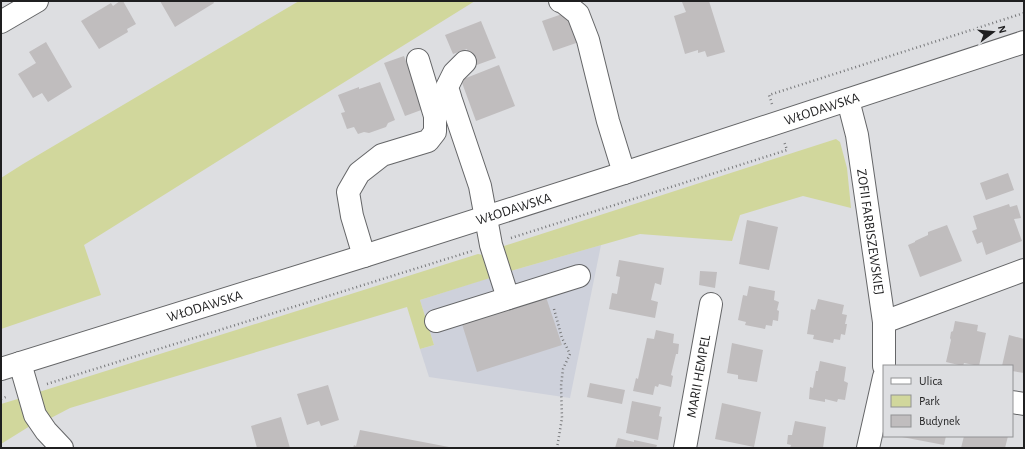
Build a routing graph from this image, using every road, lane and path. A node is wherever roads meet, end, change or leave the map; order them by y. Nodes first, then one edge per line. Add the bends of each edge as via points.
1 (37, 1) edge
2 (560, 1) edge
3 (1024, 13) edge
4 (1, 22) edge
5 (1024, 42) edge
6 (418, 60) dead end
7 (465, 62) dead end
8 (848, 100) junction
9 (778, 122) junction
10 (624, 173) junction
11 (486, 216) junction
12 (491, 245) junction
13 (364, 256) junction
14 (1024, 270) edge
15 (579, 276) dead end
16 (508, 298) junction
17 (711, 304) dead end
18 (554, 309) dead end
19 (436, 321) dead end
20 (884, 322) junction
21 (884, 365) edge
22 (10, 366) edge
23 (883, 381) edge
24 (28, 390) junction
25 (1, 399) edge
26 (1013, 402) edge
27 (1024, 404) edge
28 (62, 448) edge
29 (557, 448) edge
30 (685, 448) edge
31 (868, 448) edge

1 - 4 main road
2 - 10 main road via 578,14 588,40
3 - 9 path via 769,95
5 - 8 main road, WŁODAWSKA
6 - 13 main road via 435,116 435,132 428,141 382,155 359,173 348,192
7 - 11 main road via 454,72 448,87 480,186
8 - 9 main road, WŁODAWSKA
8 - 20 main road, ZOFII FARBISZEWSKIEJ via 857,135
9 - 10 main road, WŁODAWSKA
9 - 12 path via 787,150
10 - 11 main road, WŁODAWSKA
11 - 12 main road
11 - 13 main road, WŁODAWSKA
12 - 16 main road
12 - 24 path
13 - 22 main road, WŁODAWSKA
14 - 20 main road
15 - 16 main road
16 - 19 main road
17 - 30 main road, MARII HEMPEL
18 - 29 path via 562,338 570,354 563,369 562,418
20 - 21 main road, ZOFII FARBISZEWSKIEJ
22 - 24 main road
23 - 31 main road
24 - 25 path
24 - 28 main road via 35,415
26 - 27 main road

